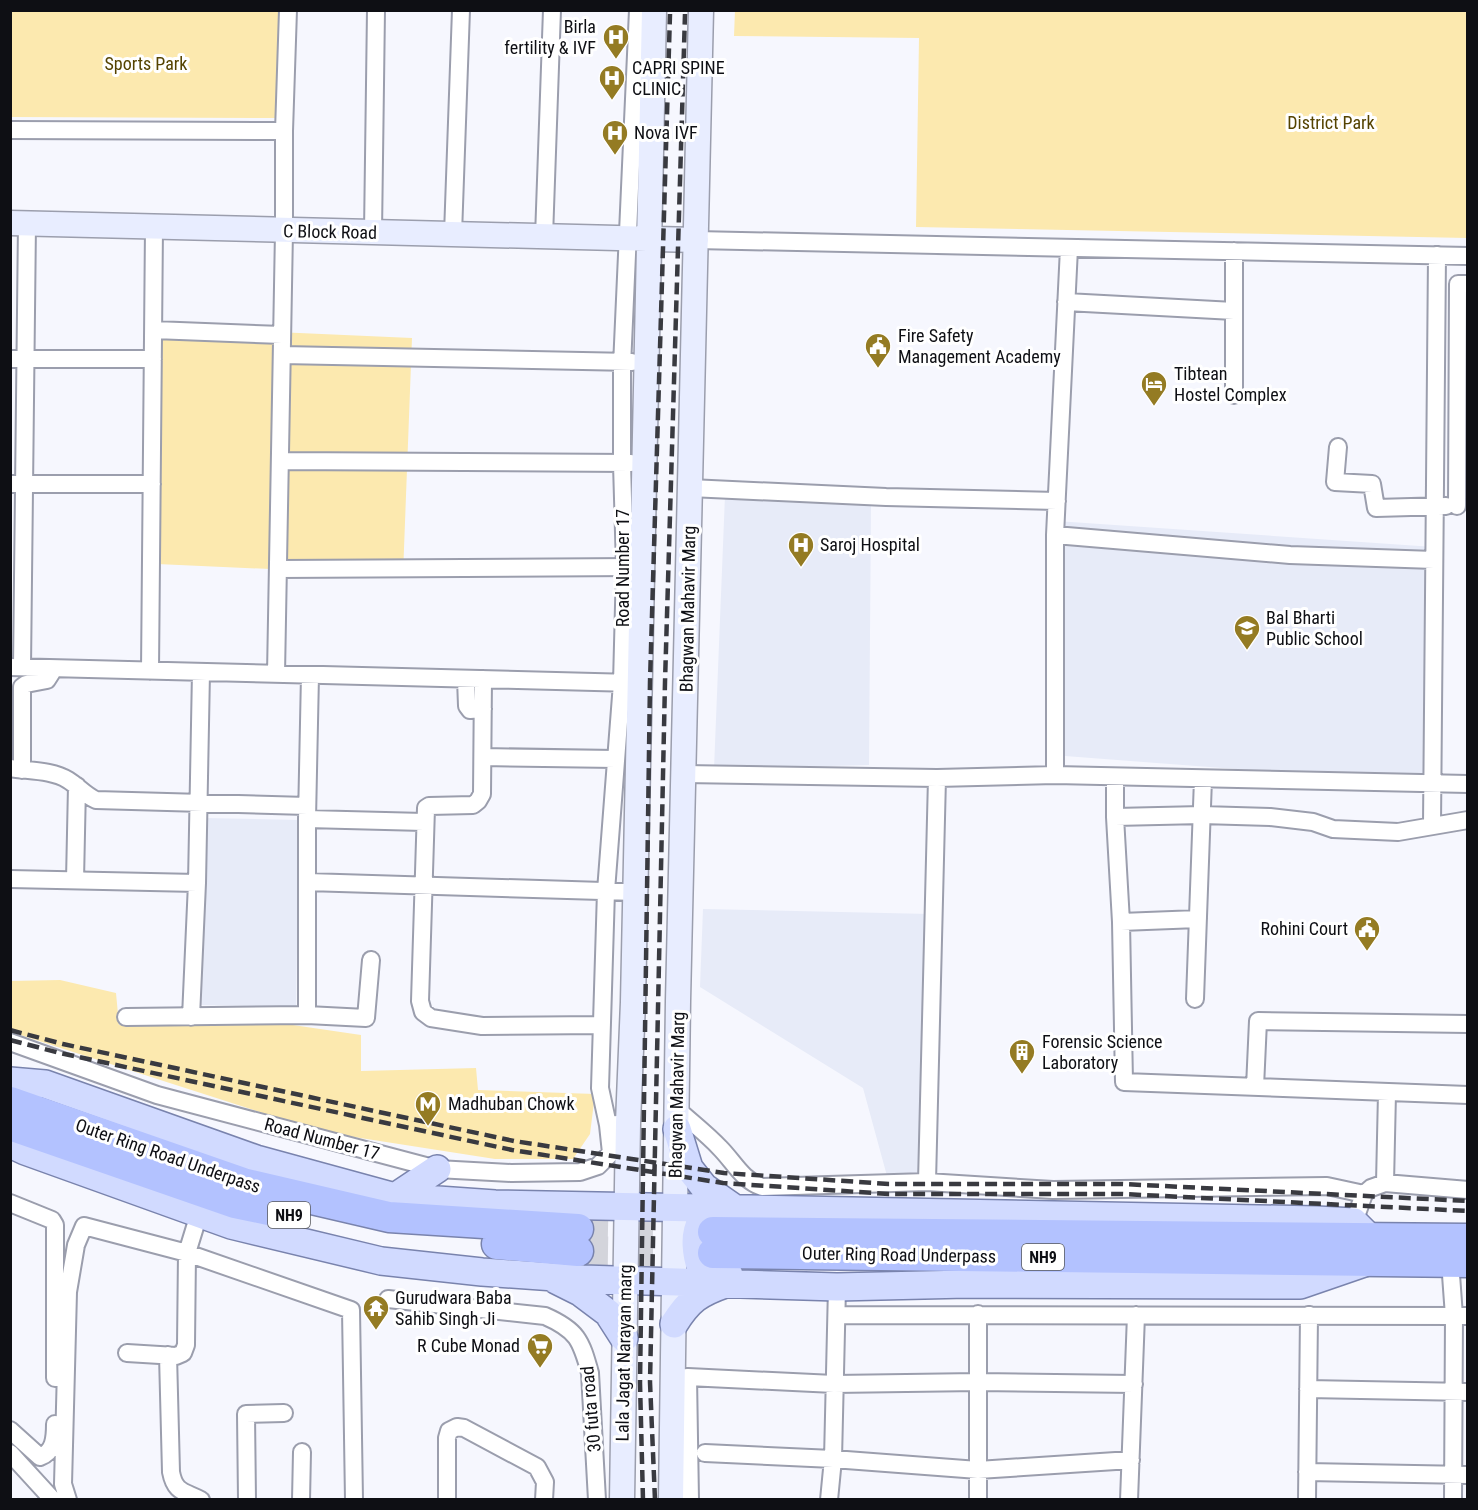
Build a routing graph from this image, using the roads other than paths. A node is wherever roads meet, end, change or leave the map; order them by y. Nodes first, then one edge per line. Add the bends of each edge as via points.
1 (288, 10) edge
2 (376, 10) edge
3 (461, 10) edge
4 (552, 10) edge
5 (638, 10) edge
6 (654, 10) edge
7 (701, 10) edge
8 (10, 130) edge
9 (284, 131) junction
10 (19, 223) edge
11 (154, 227) junction
12 (284, 231) junction
13 (373, 232) junction
14 (453, 234) junction
15 (544, 237) junction
16 (638, 239) junction
17 (696, 240) junction
18 (1069, 248) junction
19 (1234, 251) junction
20 (1437, 255) junction
21 (1467, 256) edge
22 (1467, 284) edge
23 (1066, 302) junction
24 (1234, 311) junction
25 (154, 330) junction
26 (282, 335) junction
27 (282, 355) junction
28 (18, 359) edge
29 (153, 359) junction
30 (622, 360) junction
31 (647, 364) junction
32 (1234, 396) dead end
33 (1338, 447) dead end
34 (280, 461) junction
35 (633, 463) junction
36 (17, 484) edge
37 (152, 484) junction
38 (690, 488) junction
39 (1057, 501) junction
40 (1462, 506) edge
41 (1435, 507) junction
42 (1055, 535) junction
43 (1434, 560) junction
44 (633, 567) junction
45 (278, 569) junction
46 (16, 667) edge
47 (54, 669) junction
48 (150, 671) junction
49 (201, 672) junction
50 (276, 674) junction
51 (310, 675) junction
52 (475, 679) junction
53 (631, 683) junction
54 (483, 757) junction
55 (616, 759) junction
56 (16, 769) edge
57 (684, 774) junction
58 (1055, 775) junction
59 (1115, 777) junction
60 (937, 778) junction
61 (1203, 779) junction
62 (1431, 783) junction
63 (1467, 784) edge
64 (76, 786) junction
65 (198, 804) junction
66 (307, 812) junction
67 (1202, 815) junction
68 (1115, 817) junction
69 (1467, 820) edge
70 (424, 822) junction
71 (1432, 825) junction
72 (10, 879) edge
73 (75, 880) junction
74 (307, 882) junction
75 (197, 883) junction
76 (423, 886) junction
77 (606, 891) junction
78 (635, 892) junction
79 (1198, 919) junction
80 (1121, 922) junction
81 (371, 960) dead end
82 (1195, 999) dead end
83 (307, 1016) junction
84 (126, 1017) dead end
85 (191, 1017) junction
86 (1467, 1024) edge
87 (602, 1025) junction
88 (10, 1042) edge
89 (10, 1081) edge
90 (1255, 1088) junction
91 (1387, 1093) junction
92 (1467, 1095) edge
93 (10, 1102) edge
94 (677, 1119) junction
95 (618, 1124) junction
96 (10, 1125) edge
97 (15, 1149) edge
98 (437, 1169) junction
99 (927, 1182) junction
100 (1385, 1183) junction
101 (1467, 1190) edge
102 (1364, 1194) junction
103 (395, 1197) junction
104 (10, 1203) edge
105 (627, 1207) junction
106 (675, 1208) junction
107 (737, 1209) junction
108 (199, 1214) junction
109 (1366, 1240) junction
110 (713, 1243) tunnel mouth
111 (187, 1253) junction
112 (1462, 1254) edge
113 (548, 1277) junction
114 (625, 1280) junction
115 (674, 1280) junction
116 (726, 1284) junction
117 (967, 1284) junction
118 (837, 1287) junction
119 (388, 1299) dead end
120 (978, 1314) junction
121 (837, 1315) junction
122 (1136, 1315) junction
123 (1309, 1315) junction
124 (1460, 1316) edge
125 (674, 1324) junction
126 (624, 1338) junction
127 (127, 1353) dead end
128 (168, 1355) junction
129 (680, 1378) junction
130 (978, 1382) junction
131 (834, 1384) junction
132 (1134, 1384) junction
133 (1308, 1389) junction
134 (1460, 1391) edge
135 (284, 1413) dead end
136 (10, 1430) edge
137 (302, 1452) dead end
138 (10, 1453) edge
139 (705, 1453) dead end
140 (833, 1459) junction
141 (1131, 1461) junction
142 (978, 1470) junction
143 (1307, 1472) junction
144 (1460, 1474) edge
145 (52, 1500) edge
146 (68, 1500) edge
147 (201, 1500) edge
148 (247, 1500) edge
149 (302, 1500) edge
150 (354, 1500) edge
151 (447, 1500) edge
152 (544, 1500) edge
153 (597, 1500) edge
154 (622, 1500) edge
155 (671, 1500) edge
156 (690, 1500) edge
157 (829, 1500) edge
158 (978, 1500) edge
159 (1129, 1500) edge
160 (1307, 1500) edge
161 (1453, 1500) edge

1 - 9 street
2 - 13 street
3 - 14 street
4 - 15 street
5 - 16 street
6 - 16 main road
7 - 17 main road, Bhagwan Mahavir Marg
8 - 9 street
9 - 12 street
10 - 11 main road, C Block Road
10 - 28 street
11 - 12 main road, C Block Road
11 - 25 street
12 - 13 main road, C Block Road
12 - 26 street
13 - 14 main road, C Block Road
14 - 15 main road, C Block Road
15 - 16 main road, C Block Road
16 - 17 main road, C Block Road
16 - 30 street
16 - 31 main road
17 - 18 street
17 - 38 main road, Bhagwan Mahavir Marg
18 - 19 street
18 - 23 street
19 - 20 street
19 - 24 street
20 - 21 street
20 - 41 street
22 - 40 street via 1458,284
23 - 24 street
23 - 39 street
24 - 32 street
25 - 26 street
25 - 29 street
26 - 27 street
27 - 30 street
27 - 34 street
28 - 29 street
28 - 36 street
29 - 37 street
30 - 31 street
30 - 35 street
31 - 35 main road
33 - 41 street via 1335,482 1372,484 1376,508
34 - 35 street
34 - 45 street
35 - 44 main road
36 - 37 street
36 - 46 street
37 - 48 street
38 - 39 street
38 - 57 main road, Bhagwan Mahavir Marg
39 - 42 street
40 - 41 street
41 - 43 street
42 - 43 street via 1290,555
42 - 58 street
43 - 62 street
44 - 45 street
44 - 53 main road
45 - 50 street
46 - 47 street
47 - 48 street
47 - 56 street via 47,680 22,687
48 - 49 street
49 - 50 street
49 - 65 street
50 - 51 street
51 - 52 street
51 - 66 street
52 - 53 street
52 - 54 street via 483,709
53 - 55 street, Road Number 17
53 - 78 main road
54 - 55 street
54 - 70 street via 482,794 478,801 473,805 429,806
55 - 77 street, Road Number 17
56 - 64 street via 58,775
57 - 60 street
57 - 94 main road, Bhagwan Mahavir Marg
58 - 59 street
58 - 60 street
59 - 61 street
59 - 68 street
60 - 99 street
61 - 62 street
61 - 67 street
62 - 63 street
62 - 71 street
64 - 65 street via 96,800
64 - 73 street
65 - 66 street
65 - 75 street
66 - 70 street
66 - 74 street
67 - 68 street
67 - 71 street via 1270,817 1333,828 1398,832
67 - 79 street
68 - 80 street
69 - 71 street
70 - 76 street
72 - 73 street
73 - 75 street
74 - 76 street
74 - 83 street
75 - 85 street
76 - 77 street
76 - 87 street via 423,1012 431,1018 482,1026
77 - 78 street
77 - 87 street, Road Number 17
78 - 95 main road
79 - 80 street
79 - 82 street
80 - 90 street via 1124,1082
81 - 83 street via 366,1018
83 - 85 street
84 - 85 street
86 - 90 street via 1258,1021
87 - 95 street, Road Number 17 via 600,1088
88 - 98 street, Road Number 17 via 157,1095
89 - 103 main road via 45,1084 256,1159
90 - 91 street
91 - 92 street
91 - 100 street
93 - 96 highway, Outer Ring Road Underpass / NH9 via 243,1183 389,1217 578,1240 384,1235 235,1203
94 - 99 street via 720,1147 744,1177 762,1187
94 - 106 main road, Bhagwan Mahavir Marg
94 - 107 main road via 689,1168 704,1187
95 - 98 street, Road Number 17 via 611,1153 590,1170 541,1173
95 - 105 main road
97 - 108 main road
98 - 103 main road
99 - 102 street via 1053,1190 1327,1186
100 - 101 street
100 - 102 street
102 - 109 street
103 - 105 main road
104 - 136 street via 55,1225 56,1433 52,1447 39,1457
105 - 106 main road
105 - 114 main road, Lala Jagat Narayan marg
106 - 107 main road
106 - 115 main road
107 - 109 main road via 1304,1220
107 - 117 main road via 705,1219 698,1226 697,1259 701,1269 713,1274 752,1277 928,1278
108 - 111 street
108 - 113 main road via 381,1261
109 - 110 highway, Outer Ring Road Underpass / NH9
109 - 112 highway, NH9
109 - 117 main road via 1300,1285
111 - 128 street via 186,1345 183,1353
111 - 146 street via 84,1226 79,1236 68,1292 63,1484
111 - 150 street via 351,1310
112 - 124 street
113 - 114 main road
113 - 126 main road via 580,1292 608,1313
114 - 115 main road
114 - 126 main road, Lala Jagat Narayan marg
115 - 116 main road
115 - 125 main road
116 - 118 main road
116 - 125 main road via 703,1292 686,1305
117 - 118 main road
118 - 121 street
119 - 153 street, 30 futa road via 530,1313 560,1322 576,1335 590,1373
120 - 121 street
120 - 122 street
120 - 130 street
121 - 131 street
122 - 123 street
122 - 132 street
123 - 124 street
123 - 133 street
124 - 134 street
125 - 129 main road
126 - 154 main road, Lala Jagat Narayan marg
127 - 128 street
128 - 147 street via 173,1481 177,1488
129 - 131 street
129 - 155 main road
129 - 156 street
130 - 131 street
130 - 132 street
130 - 142 street
131 - 140 street
132 - 141 street
133 - 134 street
133 - 143 street
134 - 144 street
135 - 148 street via 246,1414
137 - 149 street
138 - 145 street
139 - 140 street
140 - 142 street
140 - 157 street
141 - 142 street
141 - 159 street
142 - 158 street
143 - 144 street
143 - 160 street
144 - 161 street
151 - 152 street via 447,1438 449,1431 457,1427 537,1467 545,1482

